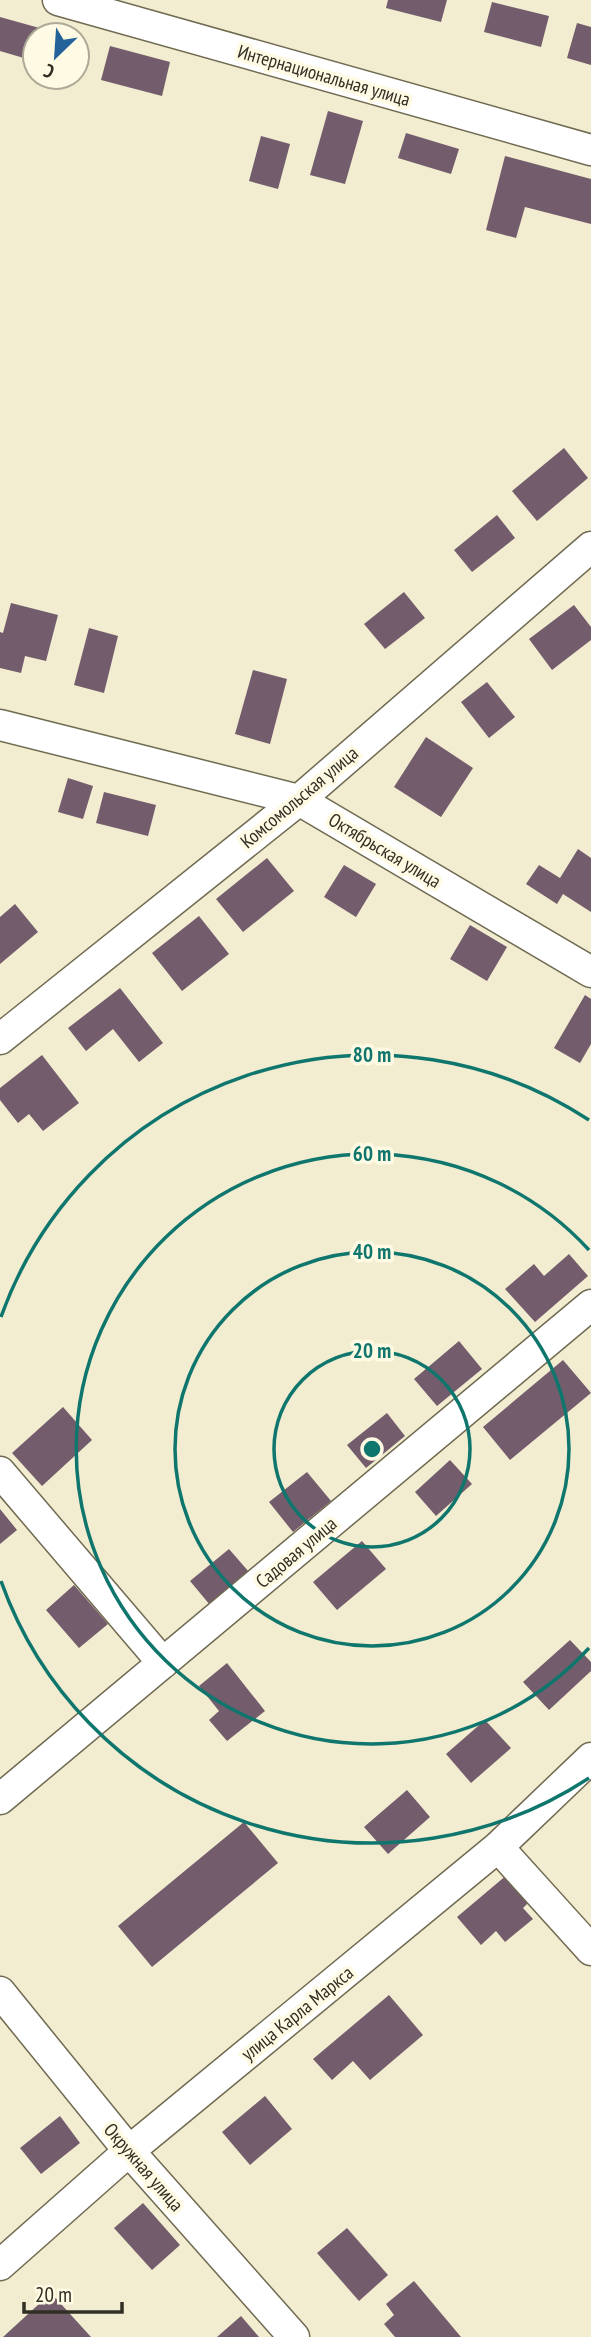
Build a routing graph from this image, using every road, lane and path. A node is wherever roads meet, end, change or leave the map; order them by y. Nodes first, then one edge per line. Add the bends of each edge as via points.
1 (58, 0) edge
2 (591, 150) edge
3 (591, 547) edge
4 (0, 725) edge
5 (299, 800) junction
6 (591, 972) edge
7 (0, 1039) edge
8 (591, 1305) edge
9 (0, 1472) edge
10 (163, 1662) junction
11 (591, 1758) edge
12 (0, 1799) edge
13 (498, 1847) junction
14 (591, 1950) edge
15 (0, 1992) edge
16 (129, 2151) junction
17 (0, 2265) edge
18 (294, 2337) edge

1 - 2 street, Интернациональная улица
3 - 5 street, Комсомольская улица
4 - 5 street, Октябрьская улица
5 - 6 street, Октябрьская улица
5 - 7 street, Комсомольская улица
8 - 10 street, Садовая улица
9 - 10 street
10 - 12 street, Садовая улица
11 - 13 street, улица Карла Маркса
13 - 14 street
13 - 16 street, улица Карла Маркса
15 - 16 street, Окружная улица
16 - 17 street, улица Карла Маркса
16 - 18 street, Окружная улица

